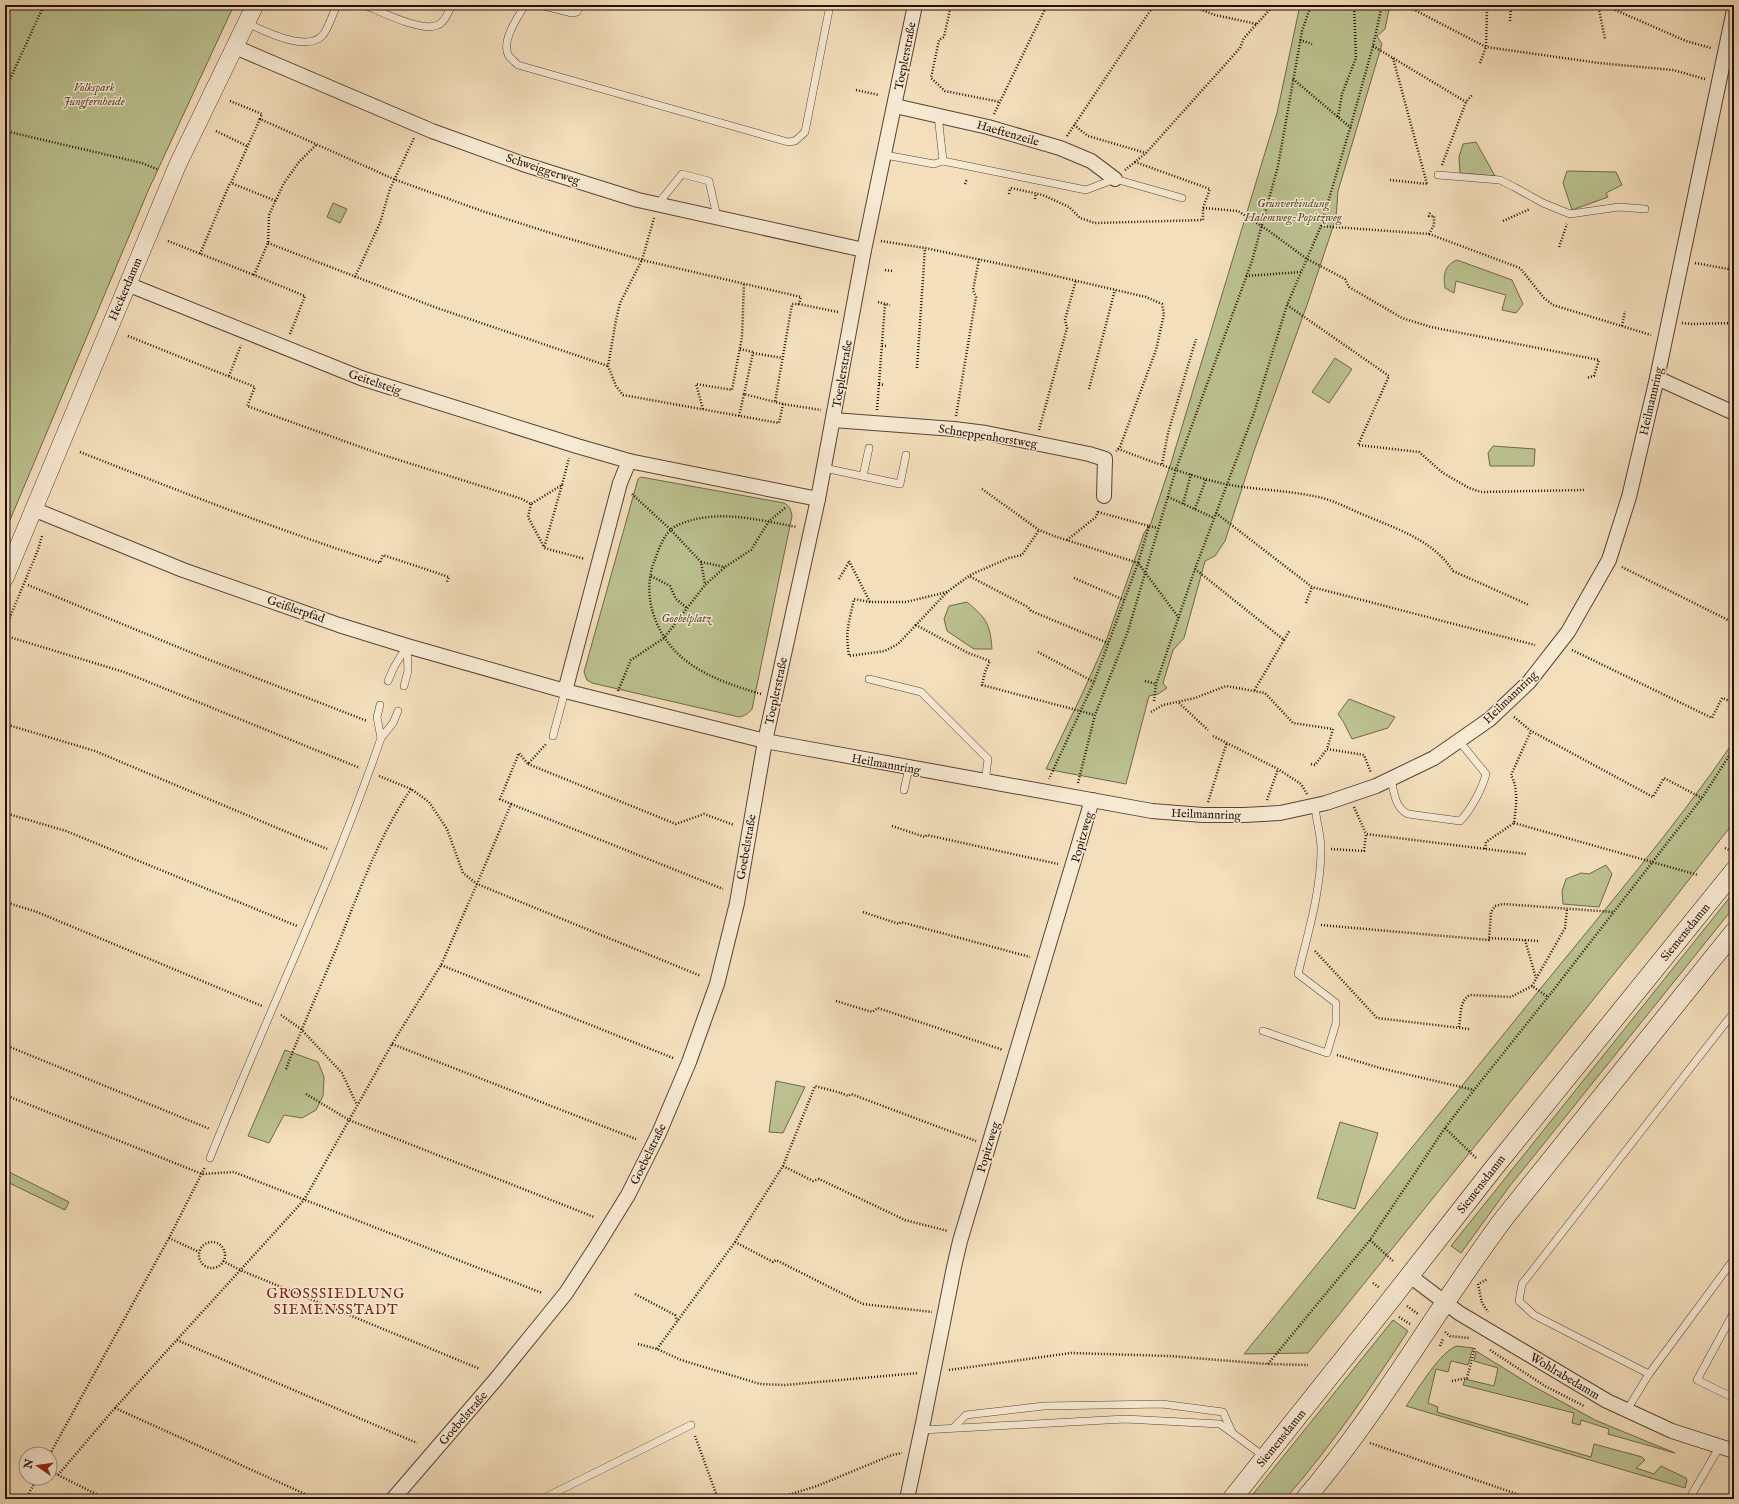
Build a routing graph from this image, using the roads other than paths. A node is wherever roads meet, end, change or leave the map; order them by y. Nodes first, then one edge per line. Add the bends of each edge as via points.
1 (255, 5) edge
2 (337, 5) edge
3 (364, 5) edge
4 (452, 5) edge
5 (525, 5) edge
6 (540, 5) edge
7 (580, 5) edge
8 (830, 5) edge
9 (915, 5) edge
10 (1734, 10) edge
11 (247, 22) junction
12 (235, 47) junction
13 (895, 106) junction
14 (938, 115) junction
15 (885, 155) junction
16 (942, 161) junction
17 (1438, 175) road end
18 (1115, 180) junction
19 (1182, 198) dead end
20 (658, 204) junction
21 (1645, 209) dead end
22 (717, 217) junction
23 (865, 245) junction
24 (127, 284) junction
25 (1656, 378) junction
26 (1734, 413) edge
27 (834, 416) junction
28 (869, 448) dead end
29 (906, 455) dead end
30 (628, 461) junction
31 (824, 468) junction
32 (864, 476) junction
33 (1104, 496) road end
34 (818, 499) junction
35 (33, 509) junction
36 (5, 578) edge
37 (407, 646) junction
38 (869, 679) dead end
39 (388, 681) dead end
40 (404, 686) dead end
41 (565, 691) junction
42 (380, 705) dead end
43 (398, 711) dead end
44 (553, 736) road end
45 (381, 738) junction
46 (765, 741) junction
47 (1459, 741) junction
48 (909, 768) junction
49 (1391, 779) junction
50 (986, 782) junction
51 (904, 790) dead end
52 (1092, 800) junction
53 (1314, 806) junction
54 (1734, 871) edge
55 (1734, 932) edge
56 (1734, 1012) edge
57 (1263, 1031) dead end
58 (210, 1158) road end
59 (1734, 1258) edge
60 (1410, 1276) junction
61 (1444, 1303) junction
62 (1734, 1312) edge
63 (1649, 1374) junction
64 (1734, 1398) edge
65 (1627, 1410) junction
66 (691, 1425) road end
67 (954, 1427) junction
68 (922, 1430) junction
69 (1233, 1434) junction
70 (1720, 1446) junction
71 (1734, 1451) edge
72 (1265, 1457) junction
73 (393, 1499) edge
74 (542, 1499) edge
75 (907, 1499) edge
76 (1232, 1499) edge
77 (1305, 1499) edge
78 (1689, 1499) edge

1 - 11 street, Heckerdamm
2 - 11 lane via 322,36 312,41 296,41 270,34
3 - 4 lane via 420,26 432,27 445,19
5 - 8 lane via 506,43 508,55 518,65 788,142 795,141 805,132
6 - 7 lane via 572,13 577,12
9 - 13 street, Toeplerstraße
10 - 25 street, Heilmannring
11 - 12 street, Heckerdamm
12 - 20 street, Schweiggerweg via 419,126 524,164
12 - 24 street, Heckerdamm via 178,164
13 - 14 street, Haeftenzeile
13 - 15 street, Toeplerstraße
14 - 16 lane
14 - 18 street, Haeftenzeile via 1060,148 1091,160
15 - 16 lane via 934,164
15 - 23 street, Toeplerstraße
16 - 18 lane via 1086,190
17 - 21 lane via 1500,180 1570,214 1619,207
18 - 19 lane
20 - 22 street, Schweiggerweg
20 - 22 lane via 682,174 709,181
22 - 23 street, Schweiggerweg
23 - 27 street, Toeplerstraße
24 - 30 street, Geitelsteig via 361,378
24 - 35 street, Heckerdamm
25 - 26 street
25 - 47 street, Heilmannring via 1629,497 1609,560 1568,632 1529,682 1490,718
27 - 31 street, Toeplerstraße
27 - 33 street, Schneppenhorstweg via 986,433 1105,459
28 - 32 lane
29 - 32 lane via 900,484
30 - 34 street
30 - 41 street
31 - 32 lane
31 - 34 street, Toeplerstraße
34 - 46 street, Toeplerstraße
35 - 36 street, Heckerdamm
35 - 37 street, Geißlerpfad via 183,570
37 - 39 lane
37 - 40 lane via 408,671
37 - 41 street, Geißlerpfad
38 - 50 lane via 921,692 988,759
41 - 44 lane
41 - 46 street
42 - 45 lane via 377,725
43 - 45 lane
45 - 58 lane via 306,930
46 - 48 street, Heilmannring
46 - 73 street, Goebelstraße via 737,903 717,984 689,1062 659,1133 628,1195 566,1293
47 - 49 street, Heilmannring via 1434,758
47 - 49 lane via 1486,774 1483,784 1460,821 1401,811
48 - 50 street, Heilmannring
48 - 51 lane
49 - 53 street, Heilmannring via 1349,796
50 - 52 street, Heilmannring
52 - 53 street, Heilmannring via 1152,811 1203,815 1263,814
52 - 68 street, Popitzweg via 962,1234
53 - 57 lane via 1321,848 1318,884 1298,974 1336,1003 1336,1023 1327,1052
54 - 60 main road, Siemensdamm via 1493,1169
55 - 61 main road via 1505,1217
56 - 63 lane via 1522,1284 1519,1301 1534,1315
59 - 63 lane
60 - 61 street, Wohlrabedamm
60 - 72 main road, Siemensdamm
61 - 65 street, Wohlrabedamm via 1588,1391
61 - 77 main road via 1354,1438
62 - 64 lane via 1697,1380
63 - 65 lane
65 - 70 street, Wohlrabedamm via 1672,1431
66 - 74 lane
67 - 68 lane
67 - 69 lane via 1125,1419 1220,1424
67 - 69 lane via 966,1415 1006,1410 1044,1406 1162,1404 1222,1412
68 - 75 street, Popitzweg
69 - 72 lane
70 - 71 street, Wohlrabedamm
70 - 78 lane
72 - 76 main road, Siemensdamm

